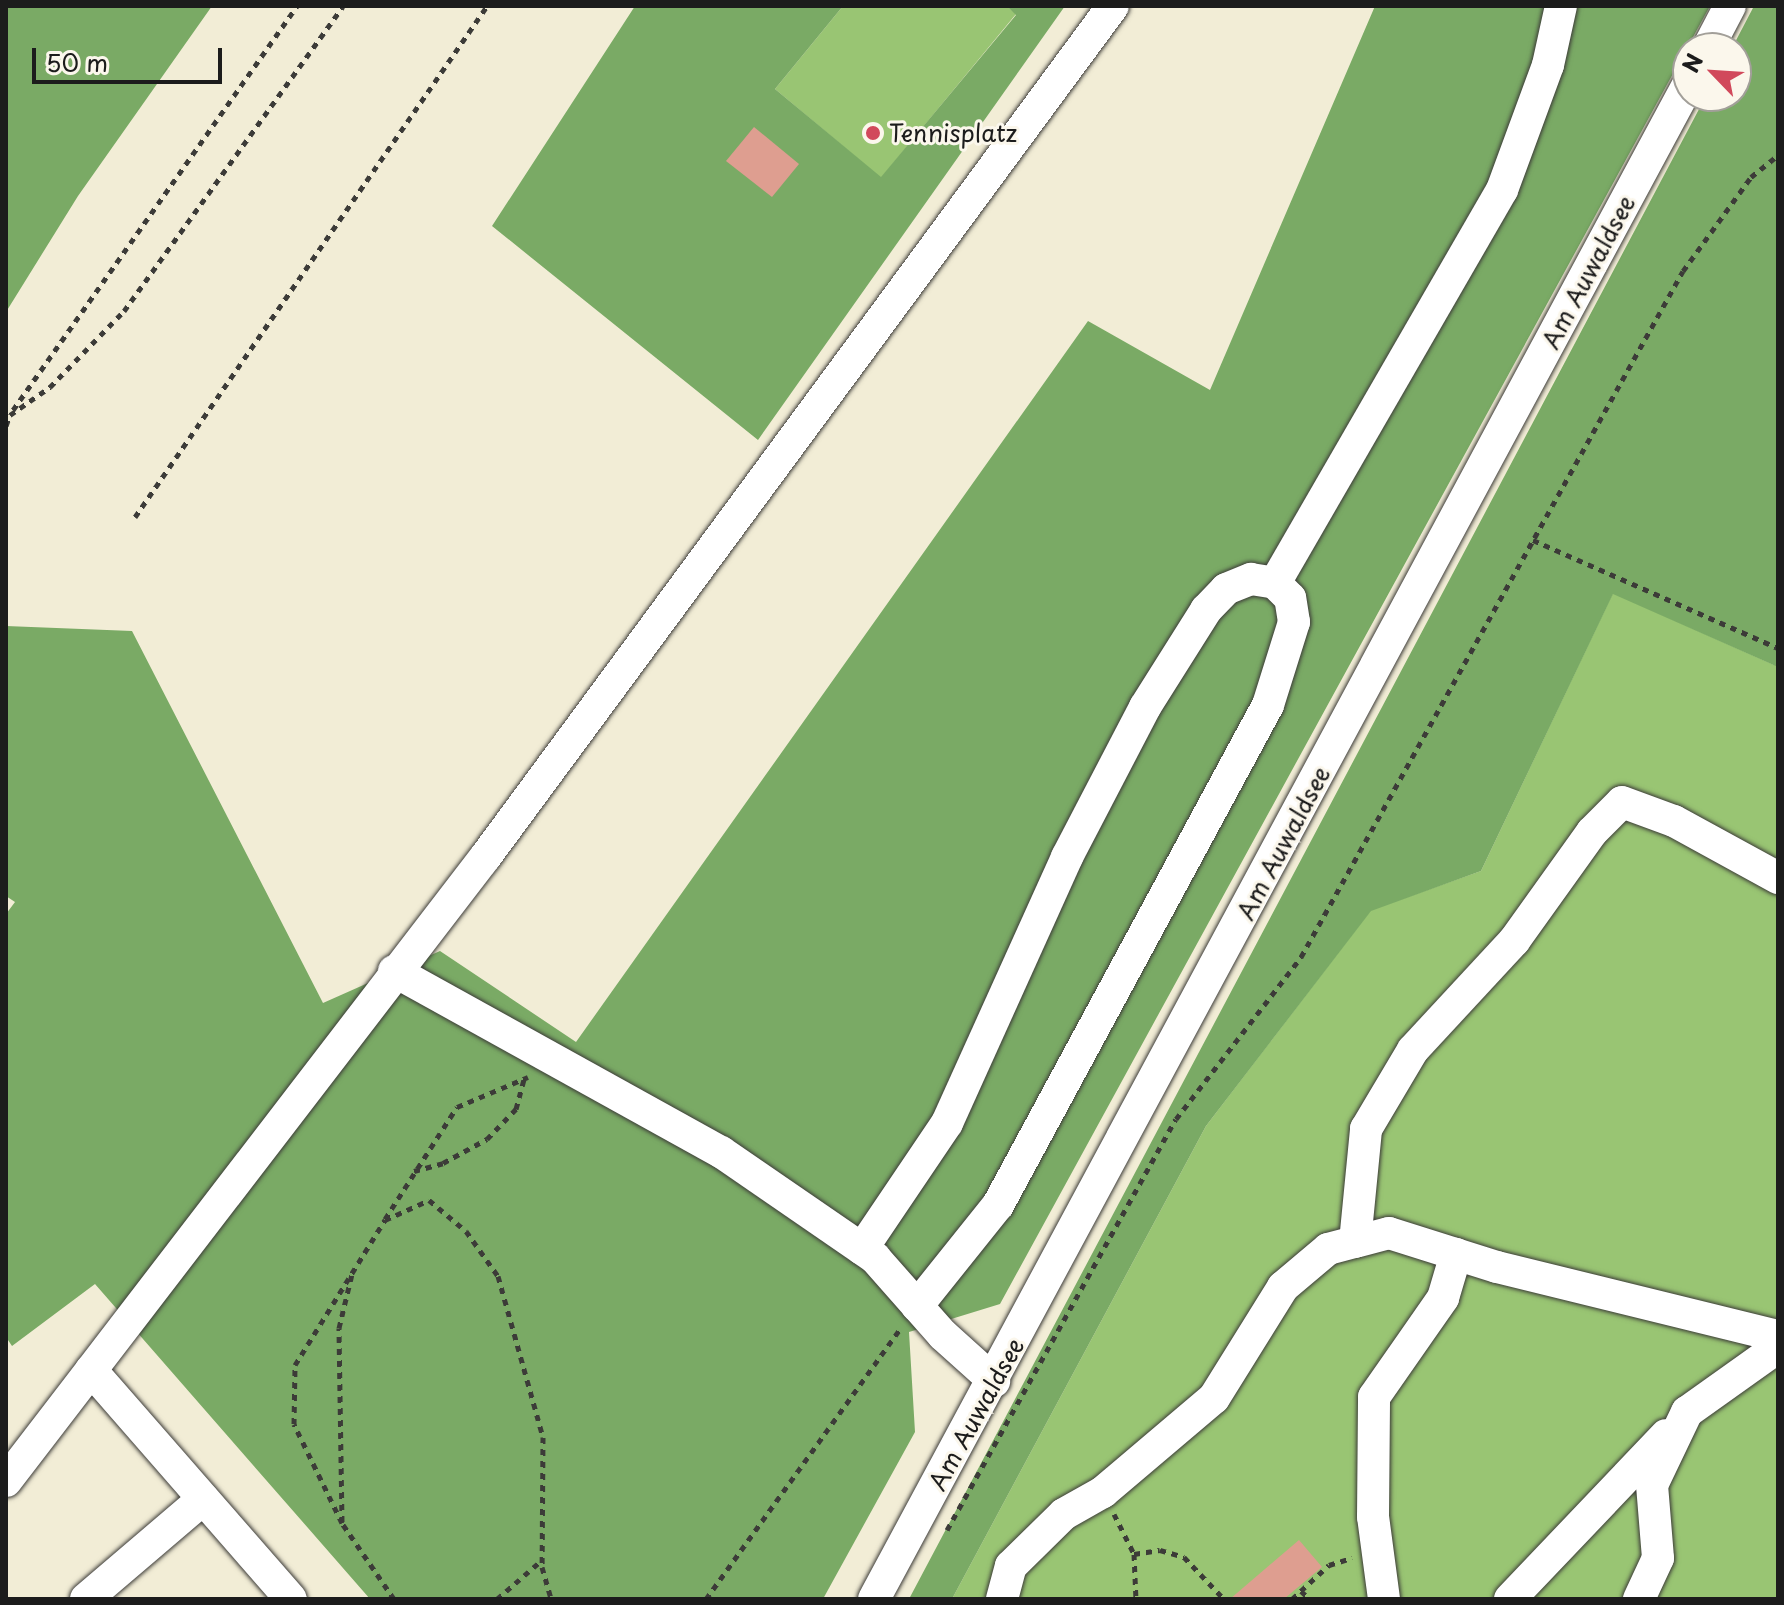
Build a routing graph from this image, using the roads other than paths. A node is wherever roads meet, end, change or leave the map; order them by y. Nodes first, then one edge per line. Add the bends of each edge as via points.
1 (1113, 6) edge
2 (1561, 6) edge
3 (1586, 6) edge
4 (1730, 6) edge
5 (1716, 32) edge
6 (1554, 37) junction
7 (1674, 112) edge
8 (1275, 583) junction
9 (1778, 878) edge
10 (394, 971) junction
11 (1355, 1242) junction
12 (862, 1249) junction
13 (1456, 1254) junction
14 (917, 1306) junction
15 (1778, 1336) edge
16 (1778, 1347) edge
17 (91, 1370) junction
18 (994, 1381) junction
19 (1687, 1412) junction
20 (6, 1481) edge
21 (203, 1499) junction
22 (86, 1599) edge
23 (291, 1599) edge
24 (874, 1599) edge
25 (1002, 1599) edge
26 (1384, 1599) edge
27 (1510, 1599) edge
28 (1639, 1599) edge

1 - 10 street via 486,856
2 - 6 street
3 - 6 street
4 - 5 street
6 - 8 street via 1502,190
7 - 18 street, Am Auwaldsee
8 - 12 street via 1251,579 1226,589 1206,610 1145,707 1067,857 947,1123
8 - 14 street via 1290,598 1294,622 1268,705 998,1205
9 - 11 street via 1674,821 1622,802 1592,832 1514,941 1413,1050 1366,1129
10 - 12 street via 721,1152
10 - 17 street
11 - 13 street via 1389,1233
11 - 25 street via 1328,1249 1283,1287 1214,1398 1103,1492 1064,1514 1011,1566
12 - 14 street
13 - 15 street
13 - 26 street via 1443,1298 1374,1397
14 - 18 street
16 - 19 street
17 - 20 street
17 - 21 street
18 - 24 street, Am Auwaldsee
19 - 27 street
19 - 28 street via 1652,1485 1658,1558
21 - 22 street
21 - 23 street

